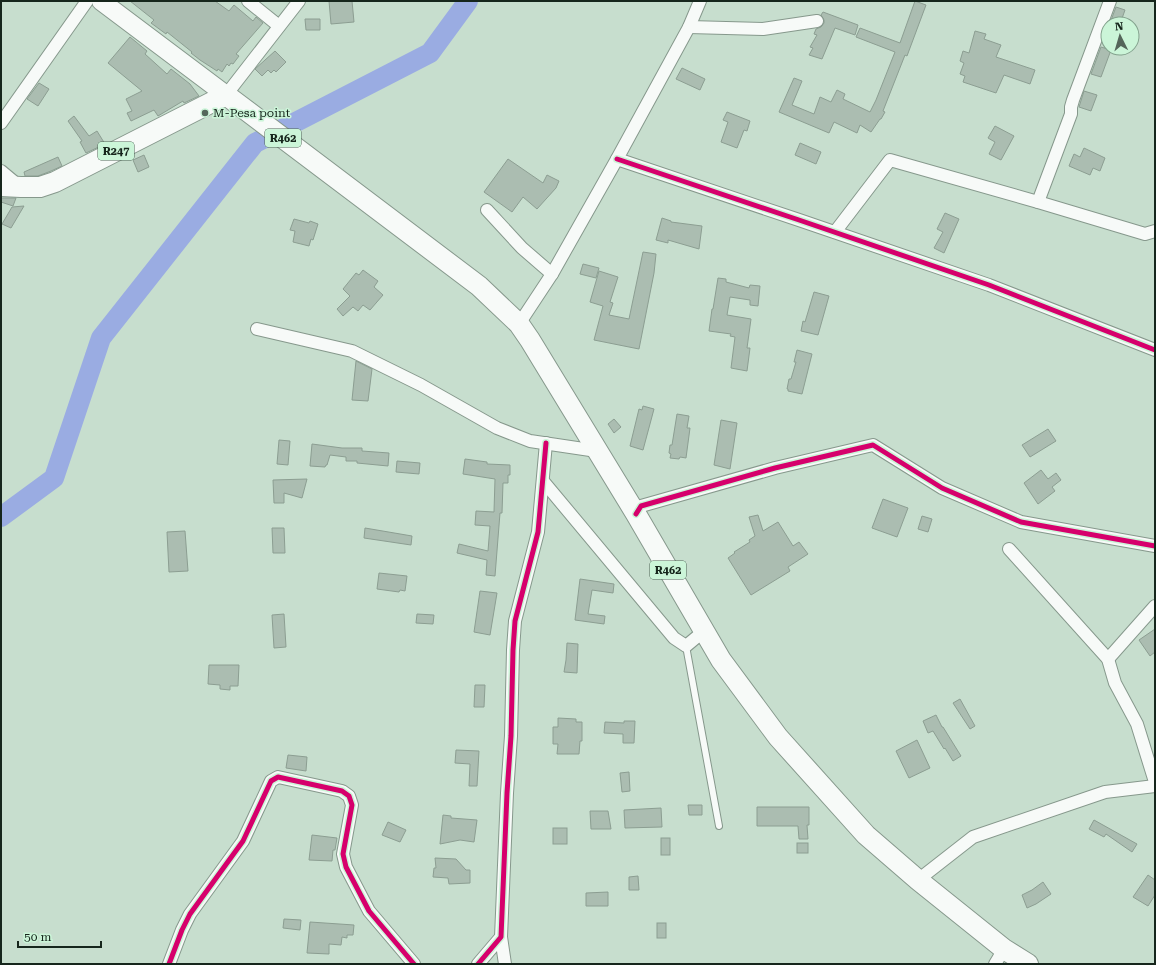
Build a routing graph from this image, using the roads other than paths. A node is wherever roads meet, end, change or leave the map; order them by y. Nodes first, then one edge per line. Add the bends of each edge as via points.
1 (87, 1) edge
2 (101, 1) edge
3 (248, 1) edge
4 (299, 1) edge
5 (700, 1) edge
6 (1110, 1) edge
7 (817, 21) dead end
8 (279, 26) junction
9 (689, 26) junction
10 (226, 95) junction
11 (1, 123) edge
12 (617, 159) junction
13 (1, 171) edge
14 (1, 186) edge
15 (21, 188) junction
16 (1038, 202) junction
17 (487, 210) dead end
18 (1155, 231) edge
19 (835, 232) junction
20 (552, 274) junction
21 (519, 324) junction
22 (257, 329) dead end
23 (1155, 350) edge
24 (546, 443) junction
25 (597, 451) junction
26 (543, 481) junction
27 (636, 514) junction
28 (1155, 546) edge
29 (1009, 549) dead end
30 (1155, 606) edge
31 (704, 631) junction
32 (686, 646) junction
33 (1108, 660) junction
34 (1155, 782) edge
35 (1155, 786) edge
36 (719, 826) dead end
37 (918, 880) junction
38 (501, 937) junction
39 (1000, 957) edge
40 (169, 964) edge
41 (414, 964) edge
42 (478, 964) edge
43 (505, 964) edge
44 (1028, 964) edge

1 - 11 street
2 - 10 street
3 - 8 street
4 - 8 street
5 - 9 street
6 - 16 street
7 - 9 street via 763,29
8 - 10 street
9 - 12 street
10 - 15 main road, R247 via 55,182 40,187
10 - 21 main road, R462 via 479,286
12 - 19 street
12 - 20 street
13 - 15 street
14 - 15 main road, R247
16 - 18 street via 1145,234
16 - 19 street via 890,160
17 - 20 street via 522,248
19 - 23 street via 990,286
20 - 21 street
21 - 25 main road, R462
22 - 24 street via 352,351 421,385 497,428 530,441
24 - 25 street
24 - 26 street
25 - 27 main road, R462
26 - 32 street via 674,638
26 - 38 street via 538,532 514,622
27 - 28 street via 641,506 776,468 873,445 942,488 1021,522
27 - 31 main road, R462
29 - 33 street
30 - 33 street
31 - 32 street
31 - 37 main road, R462 via 721,660 778,737 866,835
32 - 36 lane
33 - 34 street via 1115,683 1137,724
35 - 37 street via 1105,792 973,837
37 - 39 main road, R462
38 - 42 street
38 - 43 street
39 - 44 main road, R462
40 - 41 street via 190,914 243,841 271,781 278,777 342,791 349,796 352,805 343,854 346,867 369,911

